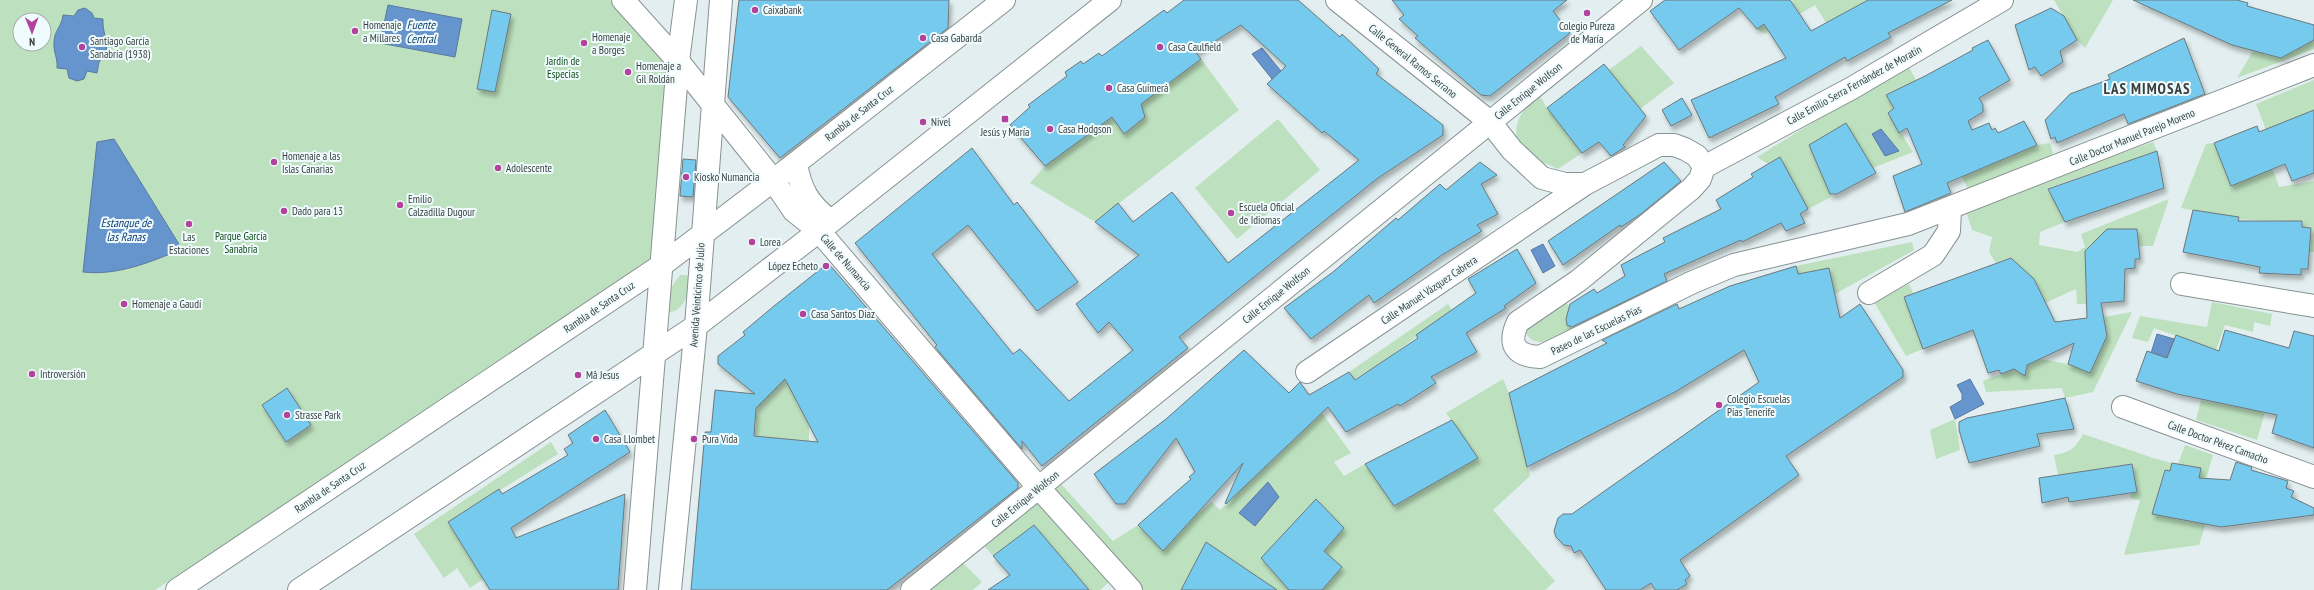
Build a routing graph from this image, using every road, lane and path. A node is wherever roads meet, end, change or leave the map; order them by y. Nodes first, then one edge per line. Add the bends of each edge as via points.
1 (623, 0) edge
2 (686, 0) edge
3 (721, 0) edge
4 (1004, 0) edge
5 (1110, 0) edge
6 (1337, 0) edge
7 (1641, 0) edge
8 (2002, 0) edge
9 (986, 8) edge
10 (678, 62) junction
11 (2314, 65) edge
12 (713, 107) junction
13 (1490, 122) junction
14 (796, 163) junction
15 (1704, 167) junction
16 (1542, 178) junction
17 (773, 180) junction
18 (1585, 184) junction
19 (1551, 208) junction
20 (1950, 209) junction
21 (825, 226) junction
22 (702, 234) junction
23 (662, 265) junction
24 (2182, 284) dead end
25 (1869, 292) dead end
26 (2314, 306) edge
27 (696, 326) junction
28 (656, 352) junction
29 (1307, 372) dead end
30 (2123, 407) dead end
31 (2314, 477) edge
32 (1039, 488) junction
33 (177, 590) edge
34 (299, 590) edge
35 (635, 590) edge
36 (670, 590) edge
37 (912, 590) edge
38 (1131, 590) edge

1 - 10 street, Calle de Numancia
2 - 10 street
3 - 12 street, Avenida Veinticinco de Julio
4 - 9 street, Rambla de Santa Cruz
5 - 21 street
6 - 13 street, Calle General Ramos Serrano
7 - 13 street, Calle Enrique Wolfson
8 - 15 street, Calle Emilio Serra Fernández de Moratín via 1852,88
9 - 14 street, Rambla de Santa Cruz
10 - 12 street, Calle de Numancia
10 - 23 street
11 - 20 street, Calle Doctor Manuel Parejo Moreno
12 - 17 street, Calle de Numancia
12 - 22 street, Avenida Veinticinco de Julio
13 - 16 street via 1512,150
13 - 32 street, Calle Enrique Wolfson
14 - 17 street, Rambla de Santa Cruz
14 - 21 street via 804,194
15 - 18 street via 1697,156 1685,149 1674,145 1659,145
15 - 20 street, Paseo de las Escuelas Pías via 1700,180 1691,189 1578,281 1518,322 1513,332 1517,351 1526,356 1540,357 1693,282 1734,265 1908,224
16 - 18 street via 1564,184
16 - 19 street via 1553,192
17 - 21 street, Calle de Numancia via 800,217
17 - 22 street, Rambla de Santa Cruz
18 - 19 street, Calle Manuel Vázquez Cabrera
19 - 29 street, Calle Manuel Vázquez Cabrera
20 - 25 street via 1949,231 1932,255
21 - 27 street
21 - 32 street, Calle de Numancia
22 - 23 street, Rambla de Santa Cruz
22 - 27 street, Avenida Veinticinco de Julio
23 - 28 street
23 - 33 street, Rambla de Santa Cruz
24 - 26 street
27 - 28 street
27 - 36 street, Avenida Veinticinco de Julio
28 - 34 street
28 - 35 street
30 - 31 street, Calle Doctor Pérez Camacho
32 - 37 street, Calle Enrique Wolfson
32 - 38 street, Calle de Numancia

